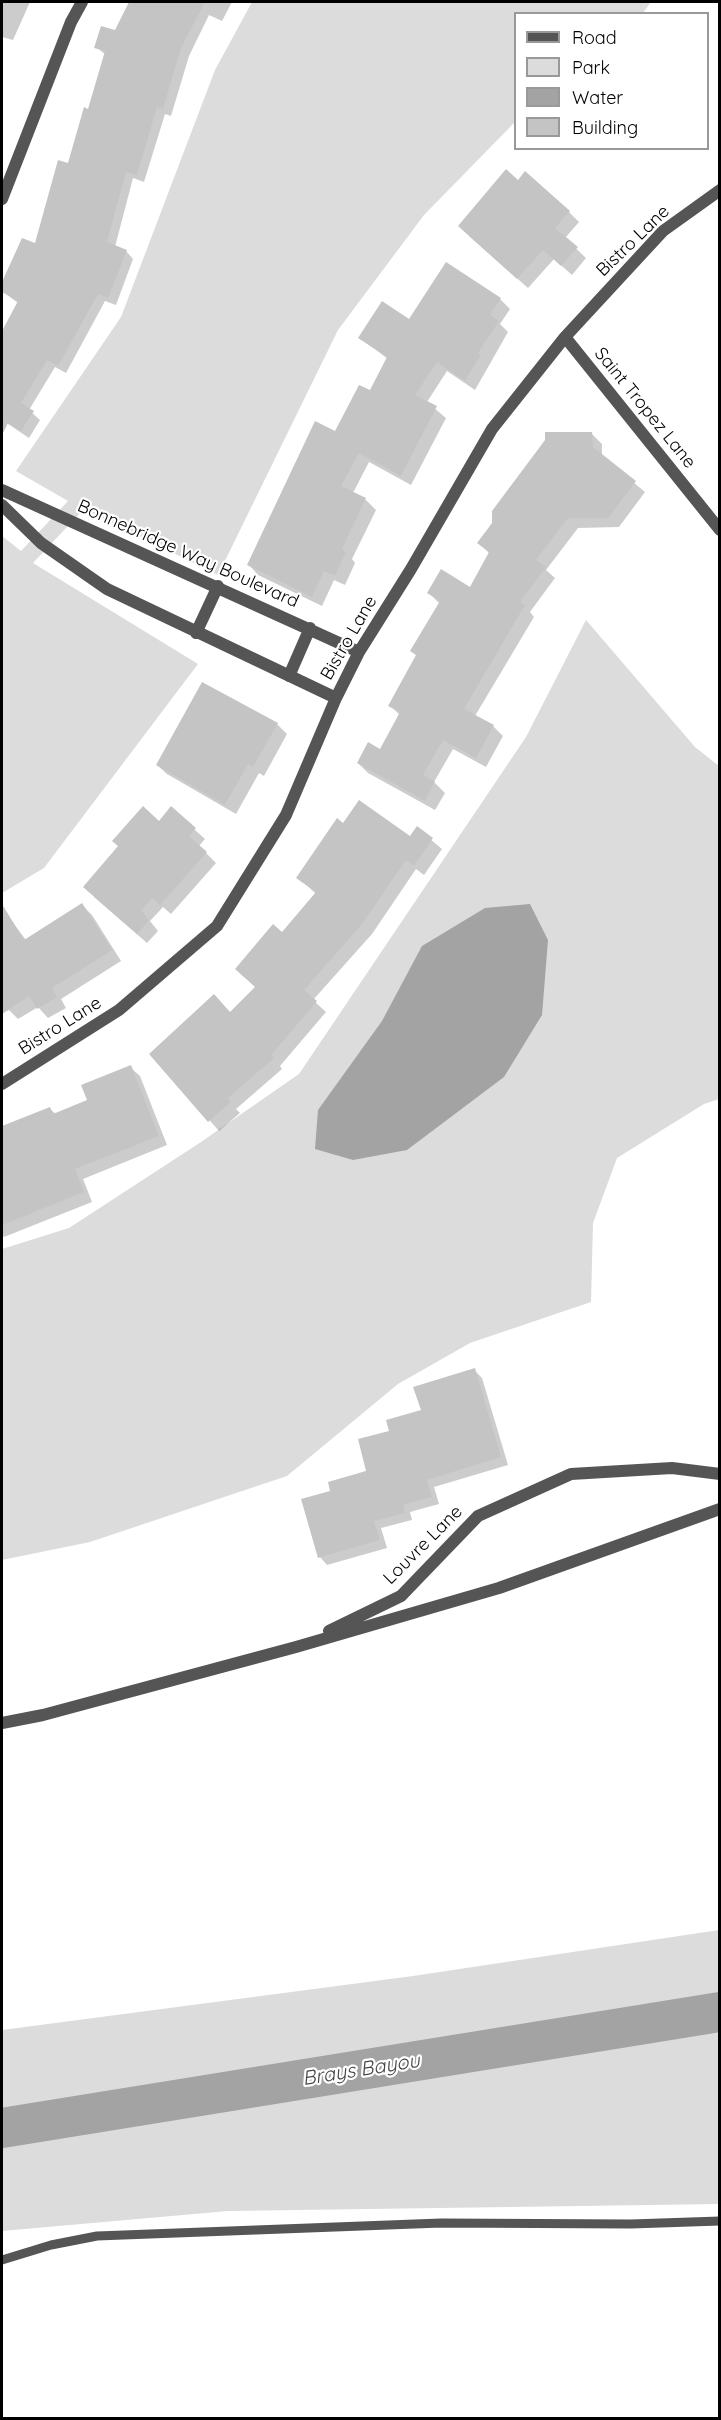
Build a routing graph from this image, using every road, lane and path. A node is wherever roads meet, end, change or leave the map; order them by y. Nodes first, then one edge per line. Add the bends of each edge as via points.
1 (82, 2) edge
2 (720, 190) edge
3 (2, 199) edge
4 (565, 337) junction
5 (2, 489) edge
6 (2, 505) edge
7 (720, 530) edge
8 (218, 586) junction
9 (309, 628) junction
10 (196, 633) junction
11 (359, 652) junction
12 (289, 676) junction
13 (336, 698) junction
14 (2, 1084) edge
15 (720, 1474) edge
16 (720, 1509) edge
17 (296, 1647) junction
18 (2, 1723) edge
19 (720, 2221) edge
20 (2, 2260) edge

1 - 3 street
2 - 4 street, Bistro Lane via 663,231
4 - 7 street, Saint Tropez Lane
4 - 11 street, Bistro Lane via 492,429
5 - 8 street, Bonnebridge Way Boulevard
6 - 10 street via 41,543 93,580
8 - 9 street, Bonnebridge Way Boulevard
8 - 10 street
9 - 11 street, Bonnebridge Way Boulevard
9 - 12 street
10 - 12 street
11 - 13 street, Bistro Lane
12 - 13 street
13 - 14 street, Bistro Lane via 286,815 217,926 119,1010
15 - 17 street, Louvre Lane via 672,1467 571,1474 478,1516 401,1596
16 - 17 street, Louvre Lane via 499,1588
17 - 18 street, Louvre Lane
19 - 20 lane via 441,2223 96,2236

